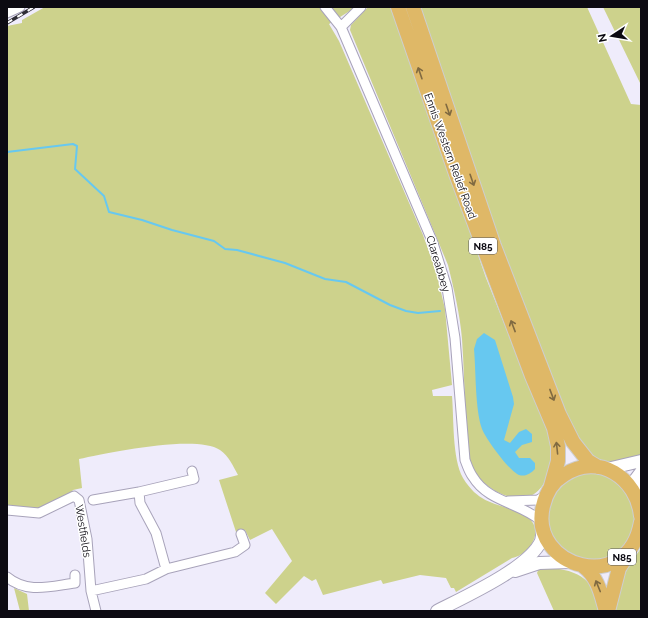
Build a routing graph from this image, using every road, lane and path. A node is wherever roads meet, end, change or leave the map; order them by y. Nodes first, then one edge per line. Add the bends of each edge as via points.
1 (20, 7) edge
2 (325, 7) edge
3 (361, 7) edge
4 (398, 7) edge
5 (413, 7) edge
6 (7, 13) edge
7 (341, 28) junction
8 (641, 461) edge
9 (602, 468) junction
10 (192, 471) dead end
11 (641, 472) edge
12 (548, 491) junction
13 (139, 492) junction
14 (636, 493) junction
15 (93, 500) dead end
16 (503, 501) junction
17 (7, 510) edge
18 (641, 516) edge
19 (641, 522) edge
20 (542, 525) junction
21 (241, 534) dead end
22 (631, 548) junction
23 (576, 564) junction
24 (166, 569) junction
25 (75, 575) dead end
26 (504, 575) junction
27 (7, 577) edge
28 (91, 591) junction
29 (96, 611) edge
30 (437, 611) edge
31 (607, 611) edge

1 - 6 street
2 - 7 street, Clareabbey
3 - 7 street
12 -> 4 main road, Ennis Western Relief Road / N85 via 558,462 554,428 456,174
5 -> 9 main road, Ennis Western Relief Road / N85 via 494,246 556,407 573,442 588,461
7 - 16 street, Clareabbey via 433,243 447,288 455,338 465,460 479,486
8 - 9 main road
9 - 12 main road via 581,467 571,470
9 - 14 main road, N85 via 621,478
10 - 13 street, Westfields via 194,479
11 - 14 main road via 635,480
12 - 16 street, Clareabbey via 538,500
12 - 20 main road, N85
13 - 15 street, Westfields
13 - 24 street via 140,503 156,533
14 - 18 main road
16 - 20 street, Clareabbey via 533,514
17 - 28 street, Westfields via 39,513 74,496 79,500 87,539
19 - 22 main road, N85 via 637,539
20 - 23 main road, N85 via 550,544
20 - 26 main road via 541,541 532,554
21 - 24 street via 245,546 234,552
22 - 23 main road, N85 via 623,556 603,566
22 - 31 main road, N85 via 619,568
23 - 26 main road via 539,563
31 -> 23 main road, N85 via 596,580 589,571
24 - 28 street via 146,579
25 - 27 street via 75,583 36,588 16,585
26 - 30 main road
28 - 29 street, Westfields

